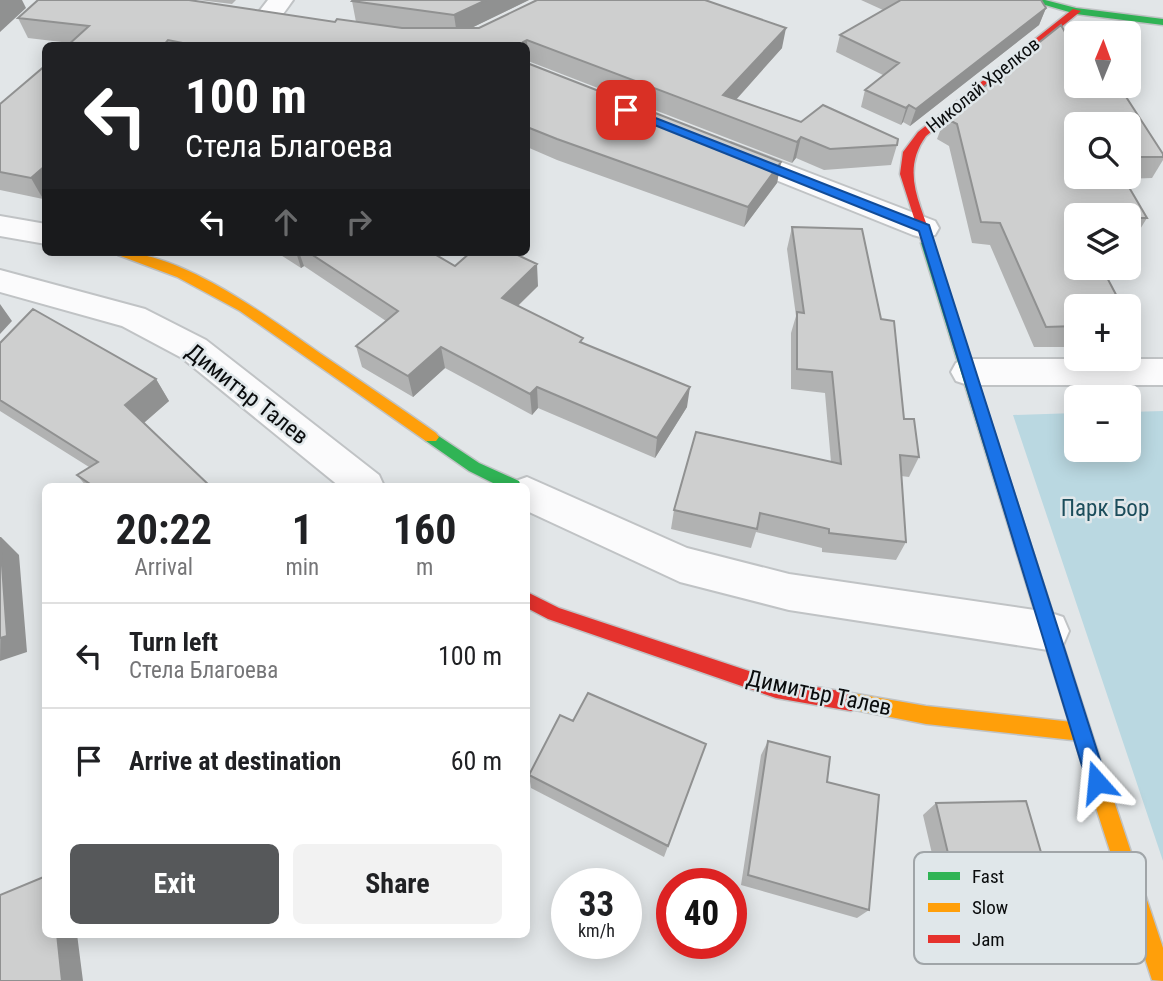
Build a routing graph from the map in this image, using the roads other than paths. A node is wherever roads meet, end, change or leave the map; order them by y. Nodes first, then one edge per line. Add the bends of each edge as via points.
1 (1033, 0) edge
2 (1076, 11) junction
3 (280, 13) edge
4 (238, 15) edge
5 (1163, 22) edge
6 (706, 142) edge
7 (0, 226) edge
8 (924, 228) junction
9 (42, 232) edge
10 (134, 256) edge
11 (0, 281) edge
12 (61, 296) junction
13 (35, 323) edge
14 (968, 372) junction
15 (1163, 372) edge
16 (361, 483) edge
17 (507, 483) edge
18 (530, 494) edge
19 (530, 602) edge
20 (1048, 631) junction
21 (1081, 732) junction
22 (1121, 852) edge
23 (1146, 929) edge
24 (1163, 980) edge

1 - 2 street
2 - 5 street
2 - 8 street, Николай Хрелков via 922,134 909,152 906,174
3 - 4 street
6 - 8 street
7 - 9 street
8 - 14 street, Николай Хрелков
10 - 17 street via 182,274 245,308 474,467
11 - 12 street, Димитър Талев
12 - 13 street
12 - 16 street, Димитър Талев via 134,317 194,349
14 - 15 street
14 - 20 street, Николай Хрелков
18 - 20 street via 680,564 789,592
19 - 21 street, Димитър Талев via 554,614 776,689 926,715
20 - 21 street, Николай Хрелков
21 - 22 street, Николай Хрелков
23 - 24 street, Николай Хрелков

